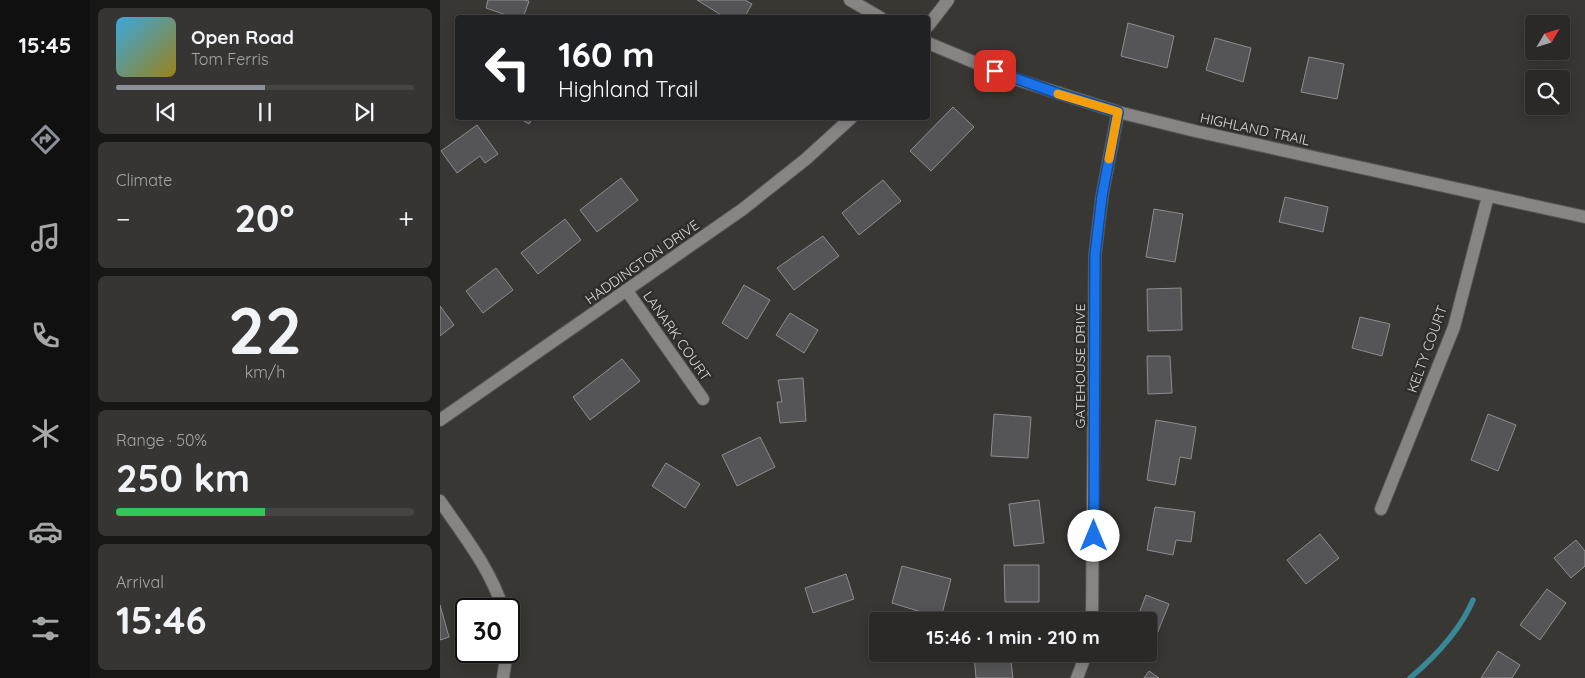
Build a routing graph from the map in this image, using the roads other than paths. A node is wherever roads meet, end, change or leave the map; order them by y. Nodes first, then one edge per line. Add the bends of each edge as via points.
1 (850, 0) edge
2 (948, 0) edge
3 (876, 15) edge
4 (930, 23) edge
5 (930, 44) edge
6 (1118, 112) junction
7 (849, 120) edge
8 (1488, 196) junction
9 (1585, 217) edge
10 (627, 291) junction
11 (703, 399) dead end
12 (440, 420) edge
13 (440, 501) edge
14 (1381, 509) dead end
15 (499, 598) edge
16 (1092, 612) edge
17 (1083, 662) edge
18 (505, 663) edge
19 (503, 678) edge
20 (1078, 678) edge

1 - 3 street
2 - 4 street
5 - 6 street, HIGHLAND TRAIL via 1012,78
6 - 8 street, HIGHLAND TRAIL
6 - 16 street, GATEHOUSE DRIVE via 1095,255
7 - 10 street, HADDINGTON DRIVE via 751,204
8 - 9 street, HIGHLAND TRAIL
8 - 14 street, KELTY COURT via 1454,327
10 - 11 street, LANARK COURT
10 - 12 street, HADDINGTON DRIVE
13 - 15 street via 483,563
17 - 20 street
18 - 19 street

